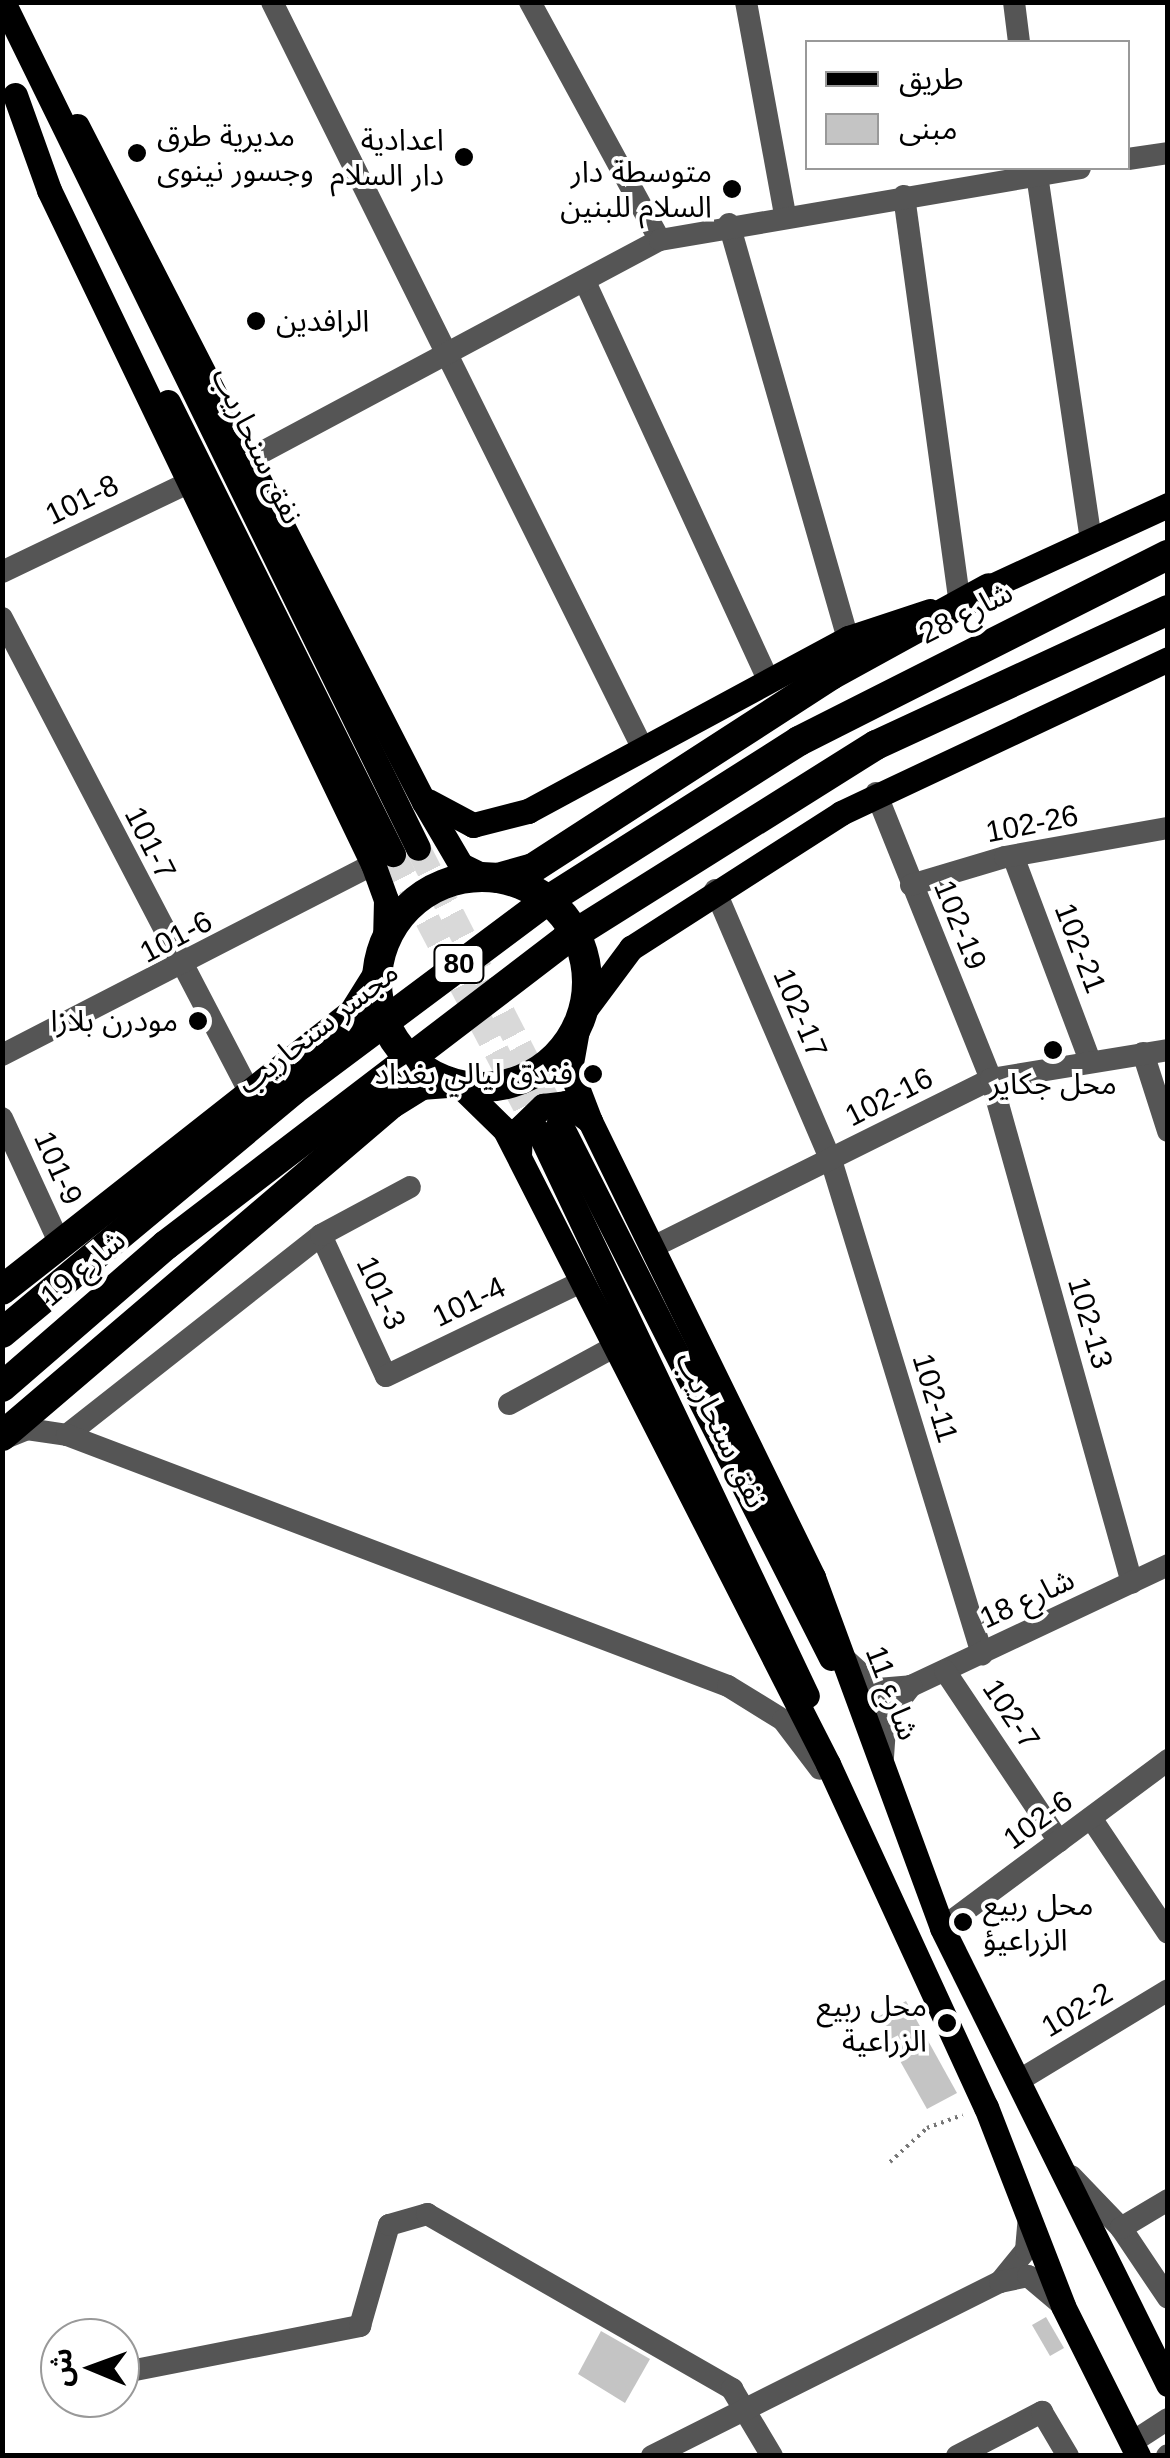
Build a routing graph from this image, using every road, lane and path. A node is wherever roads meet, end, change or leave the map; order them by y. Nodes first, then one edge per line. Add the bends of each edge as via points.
1 (3, 2) edge
2 (272, 2) edge
3 (530, 2) edge
4 (746, 2) edge
5 (1014, 2) edge
6 (1019, 40) edge
7 (2, 71) edge
8 (39, 73) junction
9 (15, 94) junction
10 (1168, 153) edge
11 (1130, 160) edge
12 (1036, 171) edge
13 (904, 196) junction
14 (784, 214) junction
15 (729, 224) junction
16 (660, 240) junction
17 (587, 286) junction
18 (452, 356) junction
19 (253, 457) junction
20 (188, 483) junction
21 (1168, 506) edge
22 (1091, 540) junction
23 (1168, 555) edge
24 (2, 572) edge
25 (989, 588) junction
26 (959, 600) junction
27 (1168, 610) edge
28 (2, 618) edge
29 (848, 638) junction
30 (1168, 659) edge
31 (769, 681) junction
32 (799, 740) joint
33 (643, 749) junction
34 (876, 793) junction
35 (422, 798) junction
36 (1168, 828) edge
37 (356, 830) junction
38 (394, 855) junction
39 (1013, 856) junction
40 (490, 877) junction
41 (911, 885) junction
42 (714, 890) junction
43 (386, 941) junction
44 (181, 970) junction
45 (378, 976) junction
46 (580, 1019) junction
47 (1168, 1050) edge
48 (1143, 1054) junction
49 (2, 1055) edge
50 (1090, 1061) junction
51 (991, 1079) junction
52 (456, 1084) junction
53 (250, 1093) junction
54 (2, 1118) edge
55 (590, 1121) junction
56 (1168, 1131) edge
57 (831, 1160) junction
58 (521, 1163) junction
59 (410, 1187) dead end
60 (138, 1215) joint
61 (322, 1236) junction
62 (59, 1242) junction
63 (653, 1246) junction
64 (579, 1283) junction
65 (2, 1290) edge
66 (2, 1333) edge
67 (612, 1348) junction
68 (386, 1376) joint
69 (2, 1387) edge
70 (508, 1404) dead end
71 (66, 1435) junction
72 (2, 1438) edge
73 (1168, 1565) edge
74 (1132, 1583) junction
75 (982, 1654) junction
76 (844, 1658) junction
77 (945, 1671) junction
78 (911, 1686) junction
79 (881, 1750) junction
80 (1168, 1760) edge
81 (828, 1764) junction
82 (849, 1815) junction
83 (1092, 1818) junction
84 (1060, 1841) junction
85 (942, 1928) junction
86 (1168, 1933) edge
87 (1168, 1990) edge
88 (1018, 2081) junction
89 (986, 2107) junction
90 (1038, 2127) junction
91 (890, 2162) dead end
92 (1168, 2200) edge
93 (1029, 2213) junction
94 (1122, 2228) junction
95 (1000, 2282) junction
96 (1168, 2298) edge
97 (1062, 2306) junction
98 (140, 2369) edge
99 (1168, 2384) edge
100 (748, 2409) junction
101 (1168, 2419) edge
102 (1134, 2449) edge
103 (1064, 2454) edge
104 (652, 2456) edge
105 (772, 2456) edge
106 (957, 2456) edge

1 - 8 main road
2 - 18 street
3 - 16 street
4 - 14 street
5 - 6 street
7 - 9 main road
8 - 19 main road via 102,160
8 - 38 main road, نفق سنحاريب
9 - 20 main road via 49,190
9 - 38 main road, نفق سنحاريب
10 - 11 street
12 - 13 street
12 - 22 street
13 - 14 street
13 - 26 street
14 - 15 street
15 - 16 street
15 - 29 street
16 - 17 street
17 - 18 street
17 - 31 street
18 - 19 street
18 - 33 street
19 - 35 main road
20 - 24 street, 101-8
20 - 37 main road
21 - 22 main road
22 - 25 main road
23 - 32 highway, شارع 28 / 80
25 - 26 main road
25 - 40 highway via 831,675 565,848
26 - 29 main road
27 - 69 highway, شارع 19 / 80 via 931,716 822,777 498,988 166,1245
28 - 44 street, 101-7
29 - 31 main road
30 - 34 main road
31 - 33 main road
32 - 60 highway, مجسر سنحاريب / 80 via 478,949
33 - 35 main road via 497,823 460,824
34 - 41 street, 102-19
34 - 42 main road
35 - 37 main road via 430,845 407,865 374,860
35 - 40 main road via 461,865
36 - 39 street, 102-26
37 - 38 main road
38 - 43 main road
38 - 44 street, 101-6
39 - 41 street, 102-26
39 - 50 street, 102-21
40 - 43 highway via 429,890
40 - 46 highway via 537,892 575,933 586,968
41 - 51 street, 102-19
42 - 46 main road via 608,968
42 - 57 street, 102-17
43 - 45 highway
44 - 49 street, 101-6
44 - 53 street, 101-7
45 - 52 highway via 394,1039
45 - 53 highway via 354,1013
46 - 52 highway via 526,1077
46 - 55 main road, شارع 11 via 570,1069
47 - 48 street, 102-16
48 - 50 street, 102-16
48 - 56 street
50 - 51 street, 102-16
51 - 57 street, 102-16
51 - 74 street, 102-13
52 - 58 main road via 492,1109
52 - 72 highway via 421,1085 392,1104
53 - 62 highway
54 - 62 street, 101-9
55 - 58 main road via 566,1103 532,1112 520,1128
55 - 63 main road, شارع 11
57 - 63 street, 102-16
57 - 75 street, 102-11
58 - 64 main road
59 - 61 street
60 - 66 highway, شارع 19 / 80
61 - 68 street, 101-3
61 - 71 street
62 - 65 highway
63 - 76 main road, شارع 11 via 756,1449
64 - 67 main road
64 - 68 street, 101-4
67 - 70 street
67 - 81 main road
71 - 72 street via 27,1430
71 - 82 street via 762,1702 803,1743
73 - 74 street, شارع 18
74 - 75 street, شارع 18
75 - 77 street, شارع 18
76 - 78 street via 878,1689
76 - 79 main road, شارع 11
77 - 78 street, شارع 18
77 - 84 street, 102-7
78 - 79 street via 886,1718
79 - 81 main road, نفق سنحاريب via 549,1127 776,1617
79 - 85 main road, شارع 11
80 - 83 street, 102-6
81 - 82 main road
82 - 89 main road
83 - 84 street, 102-6
83 - 86 street
84 - 85 street, 102-6
85 - 88 main road, شارع 11
87 - 88 street, 102-2
88 - 90 main road, شارع 11
89 - 91 path via 927,2128
89 - 93 main road
90 - 94 street
90 - 99 main road, شارع 11
92 - 94 street
93 - 95 street via 1026,2250
93 - 97 main road
94 - 96 street
95 - 97 street via 1028,2276
95 - 100 street
97 - 102 main road
98 - 100 street via 360,2326 389,2225 428,2214 732,2389
100 - 104 street
100 - 105 street
101 - 102 street
103 - 106 street via 1042,2412

